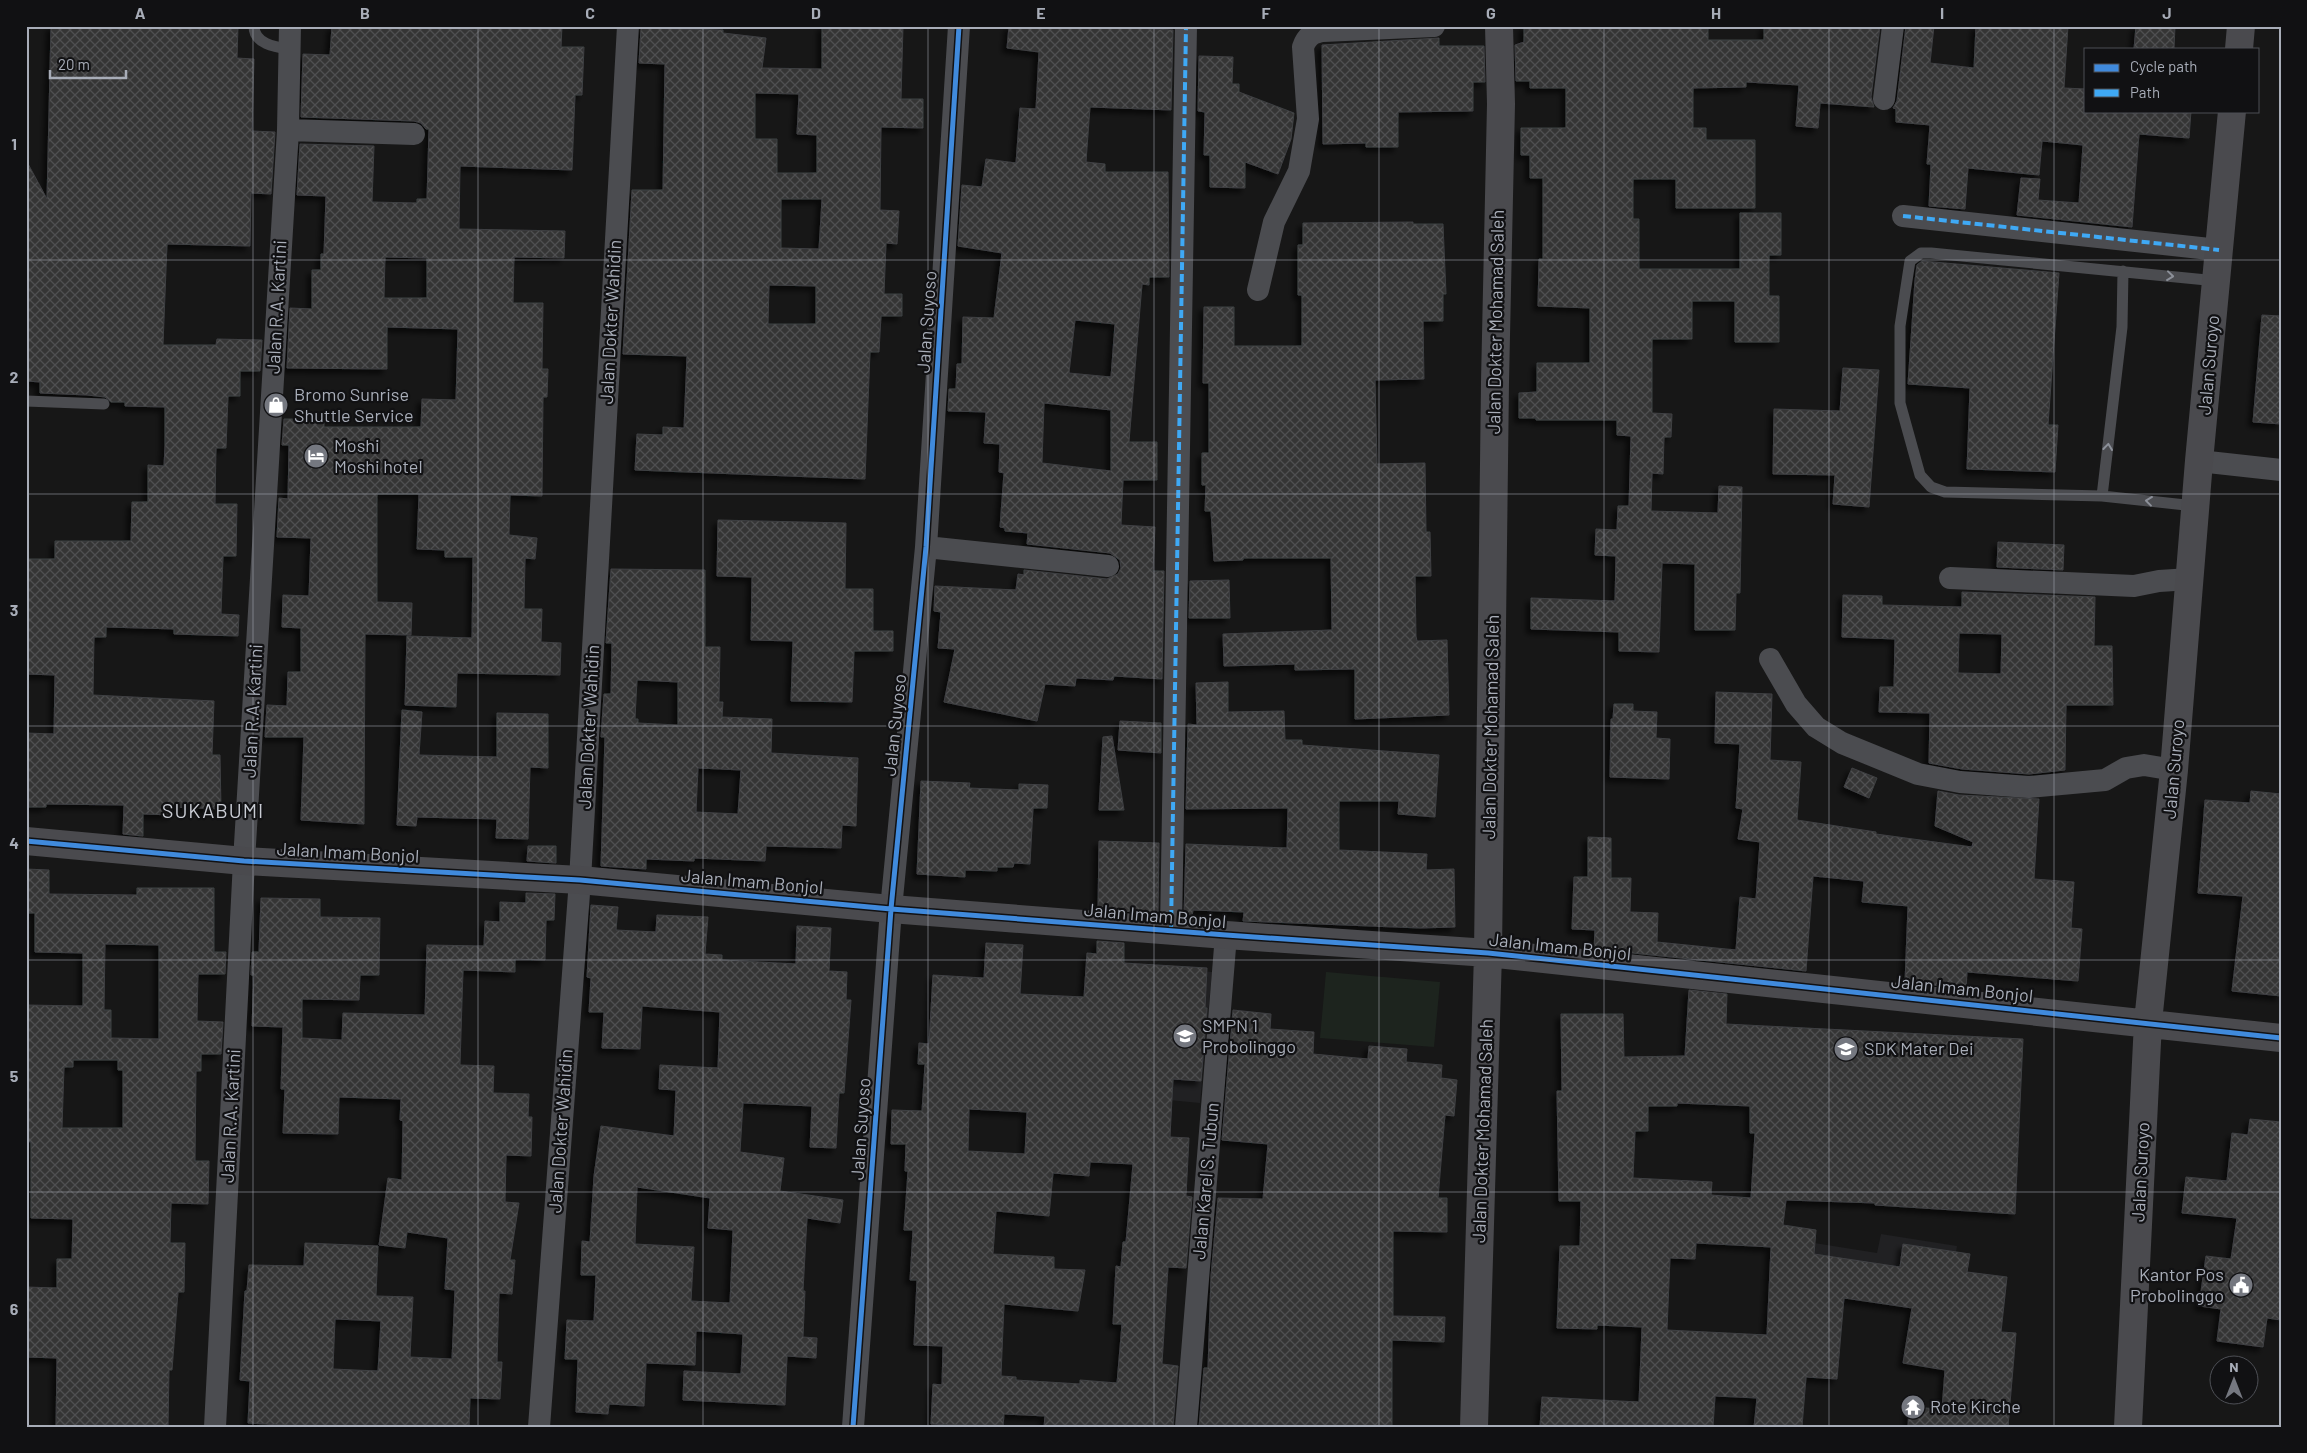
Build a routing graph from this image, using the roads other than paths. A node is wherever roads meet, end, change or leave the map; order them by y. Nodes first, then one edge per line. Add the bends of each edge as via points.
1 (254, 26) edge
2 (290, 26) edge
3 (628, 26) edge
4 (959, 26) edge
5 (1186, 26) edge
6 (1434, 26) edge
7 (1499, 26) edge
8 (1893, 26) edge
9 (2241, 26) edge
10 (2238, 48) edge
11 (289, 49) junction
12 (1884, 99) dead end
13 (2232, 112) edge
14 (288, 130) junction
15 (414, 134) dead end
16 (1903, 216) dead end
17 (2219, 250) junction
18 (2123, 271) junction
19 (2217, 281) junction
20 (1258, 290) dead end
21 (26, 401) edge
22 (104, 404) dead end
23 (2200, 461) junction
24 (2281, 470) edge
25 (2102, 496) junction
26 (2196, 506) junction
27 (926, 547) junction
28 (1108, 566) dead end
29 (1950, 578) dead end
30 (2190, 579) junction
31 (1770, 659) dead end
32 (2174, 770) junction
33 (26, 841) edge
34 (244, 861) junction
35 (580, 880) junction
36 (891, 909) junction
37 (1171, 930) junction
38 (1226, 935) junction
39 (1488, 953) junction
40 (2148, 1022) junction
41 (2281, 1038) edge
42 (215, 1427) edge
43 (539, 1427) edge
44 (853, 1427) edge
45 (1186, 1427) edge
46 (1474, 1427) edge
47 (2128, 1427) edge

1 - 11 lane via 259,39 270,46
2 - 11 street, Jalan R.A. Kartini
3 - 35 street, Jalan Dokter Wahidin
4 - 27 street, Jalan Suyoso
5 - 37 street
6 - 20 street via 1323,31 1306,38 1303,47 1308,119 1298,171 1274,222
7 - 39 main road, Jalan Dokter Mohamad Saleh
8 - 12 street
9 - 10 main road
11 - 14 street, Jalan R.A. Kartini
13 - 17 main road, Jalan Suroyo
14 - 15 street
14 - 34 street, Jalan R.A. Kartini
16 - 17 street
17 - 19 main road, Jalan Suroyo
18 -> 19 lane
25 -> 18 lane via 2122,327
18 - 25 lane via 1921,254 1910,261 1900,326 1900,402 1920,475 1931,487 1945,492
19 - 23 main road, Jalan Suroyo
21 - 22 lane
23 - 24 street
23 - 26 main road, Jalan Suroyo
26 -> 25 lane
26 - 30 main road, Jalan Suroyo
27 - 28 street
27 - 36 street, Jalan Suyoso
29 - 30 street via 2134,586
30 - 32 main road, Jalan Suroyo
31 - 32 street via 1796,704 1816,727 1842,743 1918,774 1960,782 2029,787 2105,780 2126,768 2144,765
32 - 40 main road, Jalan Suroyo
33 - 34 main road, Jalan Imam Bonjol
34 - 35 main road, Jalan Imam Bonjol
34 - 42 street, Jalan R.A. Kartini
35 - 36 main road, Jalan Imam Bonjol
35 - 43 street, Jalan Dokter Wahidin
36 - 37 main road, Jalan Imam Bonjol
36 - 44 street, Jalan Suyoso
37 - 38 main road, Jalan Imam Bonjol
38 - 39 main road, Jalan Imam Bonjol
38 - 45 street, Jalan Karel S. Tubun
39 - 40 main road, Jalan Imam Bonjol
39 - 46 main road, Jalan Dokter Mohamad Saleh
40 - 41 main road, Jalan Imam Bonjol
40 - 47 main road, Jalan Suroyo

